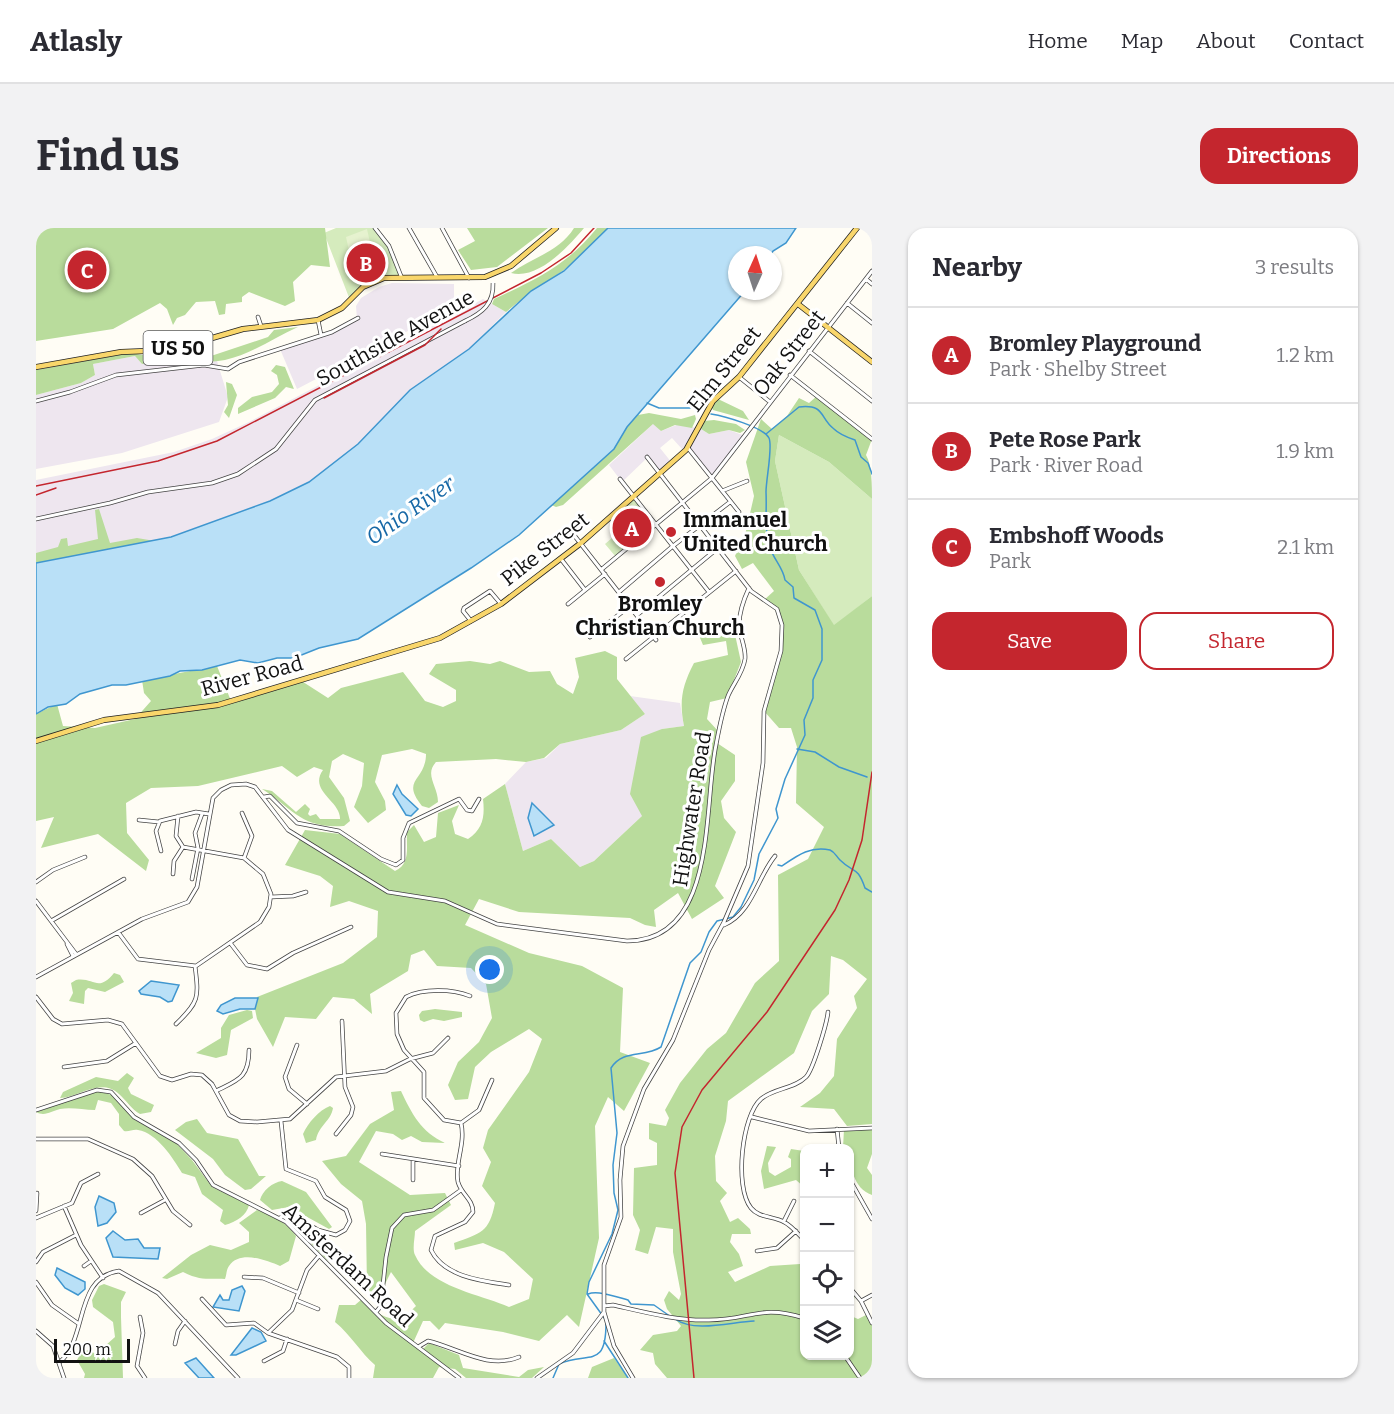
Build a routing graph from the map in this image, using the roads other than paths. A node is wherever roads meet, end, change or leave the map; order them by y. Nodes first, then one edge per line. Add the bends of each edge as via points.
1 (409, 228) edge
2 (442, 228) edge
3 (556, 228) edge
4 (857, 228) edge
5 (377, 229) edge
6 (872, 271) edge
7 (491, 275) junction
8 (400, 276) junction
9 (437, 277) junction
10 (470, 278) junction
11 (866, 279) junction
12 (872, 284) edge
13 (847, 303) junction
14 (798, 304) junction
15 (258, 316) dead end
16 (358, 318) dead end
17 (318, 320) junction
18 (872, 323) edge
19 (261, 326) junction
20 (828, 327) junction
21 (321, 335) junction
22 (809, 351) junction
23 (872, 362) edge
24 (36, 367) edge
25 (790, 375) junction
26 (740, 377) junction
27 (36, 401) edge
28 (872, 401) edge
29 (770, 402) junction
30 (872, 439) edge
31 (688, 448) junction
32 (647, 457) dead end
33 (661, 474) junction
34 (620, 478) dead end
35 (712, 478) junction
36 (747, 481) dead end
37 (722, 491) junction
38 (634, 497) junction
39 (682, 502) junction
40 (730, 502) junction
41 (739, 512) dead end
42 (36, 519) edge
43 (655, 523) junction
44 (700, 525) junction
45 (581, 543) junction
46 (673, 546) junction
47 (718, 548) junction
48 (547, 549) dead end
49 (561, 559) junction
50 (602, 569) junction
51 (691, 569) junction
52 (736, 571) junction
53 (605, 574) junction
54 (749, 588) junction
55 (585, 590) junction
56 (619, 592) junction
57 (709, 592) junction
58 (501, 604) junction
59 (568, 604) dead end
60 (630, 606) junction
61 (637, 615) junction
62 (472, 622) junction
63 (590, 636) dead end
64 (655, 639) junction
65 (626, 659) dead end
66 (36, 741) edge
67 (264, 796) junction
68 (480, 799) dead end
69 (202, 813) junction
70 (242, 813) dead end
71 (209, 814) junction
72 (178, 816) junction
73 (139, 820) dead end
74 (159, 822) junction
75 (183, 847) junction
76 (197, 850) junction
77 (161, 851) dead end
78 (203, 851) junction
79 (775, 856) dead end
80 (85, 857) dead end
81 (244, 858) junction
82 (173, 874) dead end
83 (124, 879) dead end
84 (192, 879) dead end
85 (36, 882) edge
86 (306, 891) dead end
87 (271, 897) junction
88 (36, 901) edge
89 (51, 921) junction
90 (723, 924) junction
91 (351, 927) dead end
92 (118, 932) junction
93 (231, 944) junction
94 (75, 955) junction
95 (195, 966) junction
96 (36, 977) edge
97 (470, 996) dead end
98 (36, 998) edge
99 (828, 1012) dead end
100 (342, 1021) dead end
101 (176, 1024) dead end
102 (448, 1038) dead end
103 (136, 1043) junction
104 (297, 1045) dead end
105 (249, 1050) dead end
106 (412, 1058) junction
107 (64, 1067) dead end
108 (345, 1075) junction
109 (492, 1080) dead end
110 (216, 1091) junction
111 (307, 1104) junction
112 (36, 1110) edge
113 (752, 1117) junction
114 (281, 1121) junction
115 (461, 1124) junction
116 (872, 1128) edge
117 (837, 1129) junction
118 (336, 1134) dead end
119 (36, 1139) edge
120 (838, 1144) edge
121 (382, 1154) dead end
122 (413, 1159) junction
123 (459, 1166) junction
124 (98, 1174) dead end
125 (413, 1180) dead end
126 (854, 1188) edge
127 (461, 1190) junction
128 (37, 1193) edge
129 (165, 1200) junction
130 (794, 1201) dead end
131 (64, 1206) junction
132 (36, 1211) edge
133 (141, 1213) dead end
134 (36, 1218) edge
135 (280, 1218) junction
136 (872, 1219) edge
137 (783, 1221) junction
138 (190, 1225) dead end
139 (796, 1231) junction
140 (76, 1235) junction
141 (800, 1236) edge
142 (757, 1251) dead end
143 (318, 1257) junction
144 (91, 1261) junction
145 (36, 1262) edge
146 (84, 1266) dead end
147 (244, 1277) dead end
148 (103, 1278) junction
149 (36, 1282) edge
150 (508, 1285) dead end
151 (298, 1293) junction
152 (854, 1293) edge
153 (872, 1295) edge
154 (202, 1299) dead end
155 (296, 1300) junction
156 (861, 1301) junction
157 (604, 1306) junction
158 (318, 1309) dead end
159 (376, 1312) junction
160 (602, 1314) junction
161 (140, 1317) dead end
162 (800, 1317) edge
163 (185, 1321) junction
164 (872, 1323) edge
165 (80, 1324) junction
166 (36, 1331) edge
167 (268, 1333) junction
168 (287, 1340) junction
169 (175, 1344) dead end
170 (418, 1347) junction
171 (56, 1353) junction
172 (67, 1355) junction
173 (519, 1357) dead end
174 (848, 1360) edge
175 (264, 1361) dead end
176 (60, 1362) junction
177 (236, 1376) edge
178 (64, 1378) edge
179 (145, 1378) edge
180 (231, 1378) edge
181 (349, 1378) edge
182 (459, 1378) edge
183 (537, 1378) edge
184 (633, 1378) edge
185 (860, 1378) edge

1 - 9 street
2 - 10 street
3 - 7 main road, US 50 via 511,266
4 - 14 main road, Elm Street
5 - 8 street via 389,246
6 - 11 street, Oak Street
7 - 10 main road, US 50
7 - 42 street, Southside Avenue, bridge via 492,296 487,306 315,400 276,449 238,474 212,483 148,492
8 - 9 main road, US 50
8 - 17 main road, US 50 via 369,284 342,308
9 - 10 main road, US 50
11 - 12 street
11 - 13 street, Oak Street
13 - 18 street
13 - 20 street, Oak Street
14 - 20 main road
14 - 26 main road, Elm Street
15 - 19 street
16 - 21 street
17 - 19 main road, US 50
17 - 21 street
19 - 24 main road, US 50 via 176,349 121,352
20 - 22 street, Oak Street
20 - 23 main road
21 - 27 street via 228,369 204,364 116,375
22 - 25 street, Oak Street
22 - 28 street
25 - 29 street, Oak Street
25 - 30 street
26 - 29 street
26 - 31 main road, Elm Street via 706,411
29 - 35 street, Oak Street
31 - 33 main road, Pike Street
31 - 35 street
32 - 33 street
33 - 38 main road, Pike Street
33 - 39 street
34 - 38 street
35 - 37 street
35 - 39 street, Oak Street
36 - 37 street
37 - 40 street
38 - 43 street
38 - 45 main road, Pike Street
39 - 43 street, Oak Street
39 - 44 street
40 - 41 street
40 - 44 street
43 - 46 street
43 - 50 street, Oak Street
44 - 46 street
44 - 47 street
45 - 48 street via 570,531
45 - 49 main road, Pike Street
45 - 50 street
46 - 51 street
46 - 56 street
47 - 51 street
47 - 52 street
49 - 55 street
49 - 58 main road, Pike Street
50 - 53 street
51 - 57 street
51 - 61 street
52 - 54 street
52 - 57 street
53 - 55 street
53 - 56 street
54 - 67 street, Highwater Road via 739,621 745,658 724,708 695,890 680,919 656,936 627,941 501,925 445,901 388,892 290,831 277,819
54 - 90 street via 777,609 782,625 781,651 764,711 764,763 748,866
55 - 59 street
56 - 60 street
57 - 64 street
58 - 62 main road, Pike Street
58 - 62 street via 490,591 463,609
60 - 61 street
60 - 63 street
61 - 64 street
62 - 66 main road, River Road via 428,642 218,705 104,720
64 - 65 street
67 - 68 street via 270,796 297,823 339,831 396,865 403,860 409,823 459,799 472,811
67 - 71 street via 249,784 227,786 213,798
69 - 71 street
69 - 72 street
69 - 76 street via 195,833
70 - 81 street via 252,836
71 - 78 street
72 - 74 street
72 - 75 street via 176,836
73 - 74 street
74 - 77 street via 156,831
75 - 76 street
75 - 82 street via 174,861
76 - 78 street
76 - 84 street
78 - 81 street
78 - 92 street via 197,887 190,900
79 - 90 street via 749,902 735,918
80 - 85 street
81 - 87 street via 267,880
83 - 89 street
86 - 87 street
87 - 93 street via 263,920
88 - 89 street
89 - 94 street
90 - 157 street via 670,1048 644,1089 624,1141 621,1216 604,1265
91 - 93 street via 292,953 267,969 247,965
92 - 94 street
92 - 95 street via 138,959
93 - 95 street
94 - 96 street
95 - 101 street via 196,1004
97 - 106 street via 417,993 401,1001 396,1013 397,1034 400,1045
98 - 103 street via 59,1023 71,1026 116,1021 126,1027
99 - 113 street via 811,1071 801,1081 762,1098
100 - 108 street
102 - 106 street via 433,1053
103 - 107 street via 107,1060
103 - 110 street via 162,1077 175,1080 199,1074
104 - 111 street via 285,1081
105 - 110 street via 244,1075
106 - 108 street via 386,1071
106 - 115 street via 424,1072 423,1094 427,1102 447,1122
108 - 111 street via 323,1087
108 - 118 street via 353,1112
109 - 115 street via 479,1110
110 - 114 street via 226,1111 236,1119
111 - 114 street via 294,1118
112 - 135 street, Amsterdam Road via 97,1090 111,1092 134,1117 180,1143 213,1185
113 - 117 street via 801,1130
113 - 137 street via 741,1160 746,1198 758,1213
114 - 135 street via 286,1169 316,1181 326,1197 346,1210 350,1221 336,1235 318,1230 290,1213
115 - 123 street via 464,1137
116 - 117 street
117 - 120 street
119 - 129 street via 83,1137 104,1144 145,1168
121 - 122 street
122 - 123 street
122 - 125 street
123 - 127 street
124 - 131 street via 82,1181 75,1201
126 - 136 street
127 - 150 street via 472,1204 471,1217 435,1236 430,1246 433,1254 449,1270
127 - 159 street via 433,1210 404,1215 392,1227 383,1285 386,1300
128 - 132 street
129 - 133 street
129 - 138 street
130 - 137 street
131 - 134 street
131 - 140 street
135 - 143 street, Amsterdam Road
137 - 139 street
139 - 141 street
139 - 142 street via 777,1248
140 - 144 street
140 - 145 street via 43,1252
143 - 151 street via 308,1268
143 - 159 street, Amsterdam Road
144 - 146 street
144 - 148 street
147 - 151 street via 263,1278
148 - 163 street via 114,1272 126,1273 158,1293
148 - 165 street via 87,1295
149 - 165 street via 51,1305
151 - 155 street
152 - 156 street
153 - 156 street
154 - 167 street via 224,1323 254,1323
155 - 158 street
155 - 167 street via 290,1313
156 - 164 street
157 - 160 street
157 - 162 street via 694,1320 767,1311
159 - 170 street, Amsterdam Road
160 - 183 street via 573,1353
160 - 184 street via 614,1346
161 - 179 street via 143,1333 137,1366
163 - 169 street
163 - 177 street
165 - 172 street
166 - 171 street via 48,1339
167 - 168 street
168 - 175 street via 283,1351
168 - 181 street via 343,1360 350,1370
170 - 173 street via 428,1341 501,1362
170 - 182 street, Amsterdam Road
171 - 172 street
171 - 176 street
172 - 176 street
174 - 185 street
176 - 178 street
177 - 180 street

